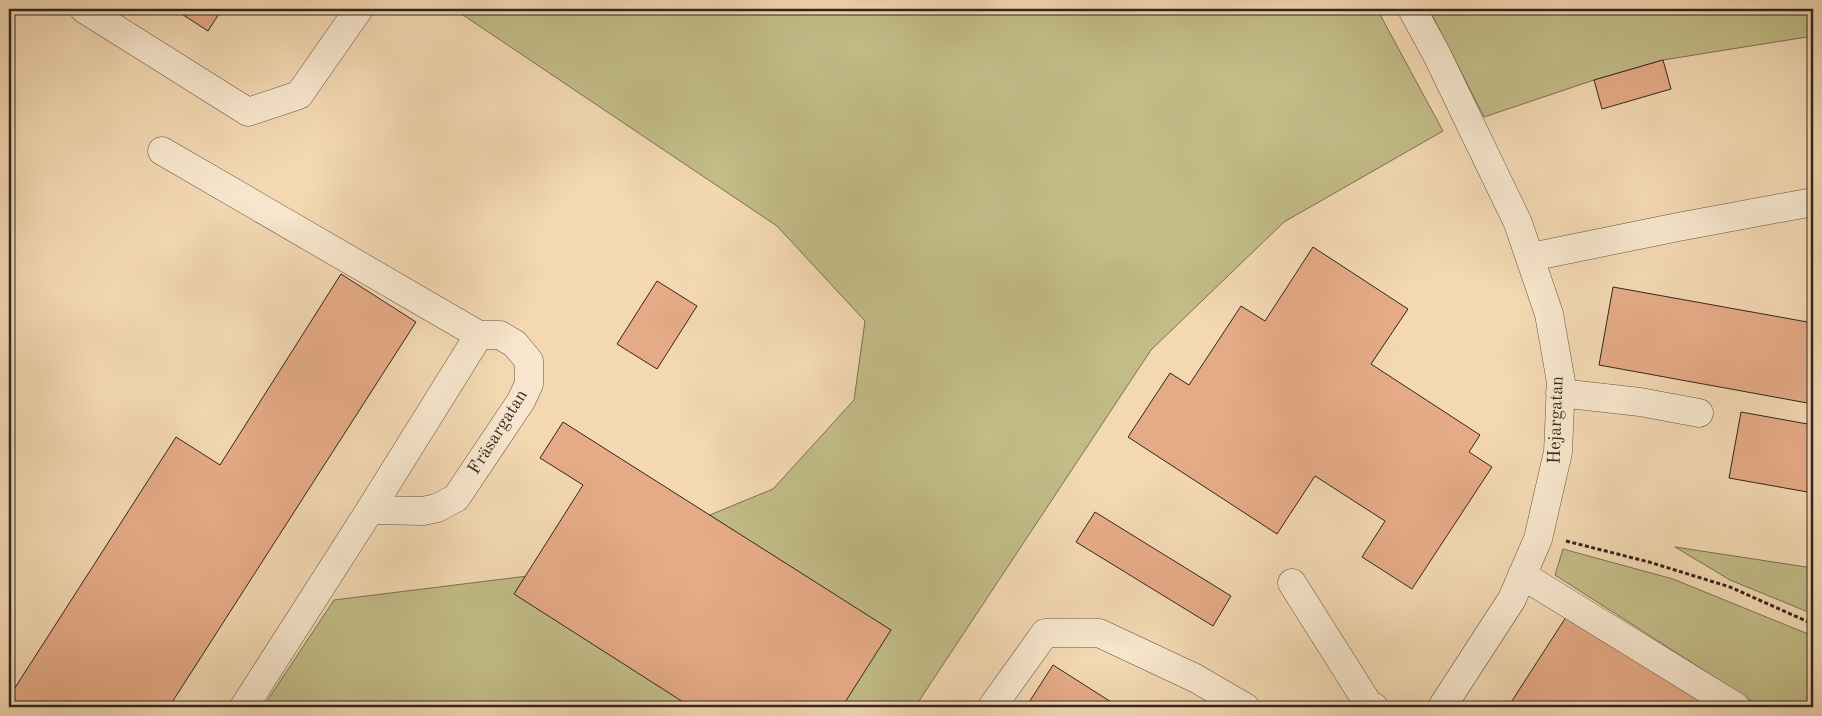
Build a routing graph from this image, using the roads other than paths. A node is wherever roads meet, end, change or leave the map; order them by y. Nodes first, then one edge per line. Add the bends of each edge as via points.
1 (84, 9) edge
2 (360, 9) edge
3 (1412, 9) edge
4 (162, 150) dead end
5 (1813, 202) edge
6 (1531, 257) junction
7 (479, 335) junction
8 (1560, 393) junction
9 (1699, 413) dead end
10 (370, 510) junction
11 (1522, 575) junction
12 (1292, 583) dead end
13 (244, 707) edge
14 (992, 707) edge
15 (1245, 707) edge
16 (1374, 707) edge
17 (1442, 707) edge
18 (1736, 707) edge

1 - 2 street via 248,112 299,95
3 - 6 street, Hejargatan via 1518,223
4 - 7 street
5 - 6 street
6 - 8 street, Hejargatan via 1549,314
7 - 10 street
7 - 10 street, Fräsargatan via 500,335 515,344 529,361 529,384 521,401 456,498 423,511
8 - 9 street
8 - 11 street, Hejargatan via 1558,452 1539,535
10 - 13 street
11 - 17 street, Hejargatan via 1512,599
11 - 18 street
12 - 16 street
14 - 15 street via 1045,633 1099,633 1195,678

